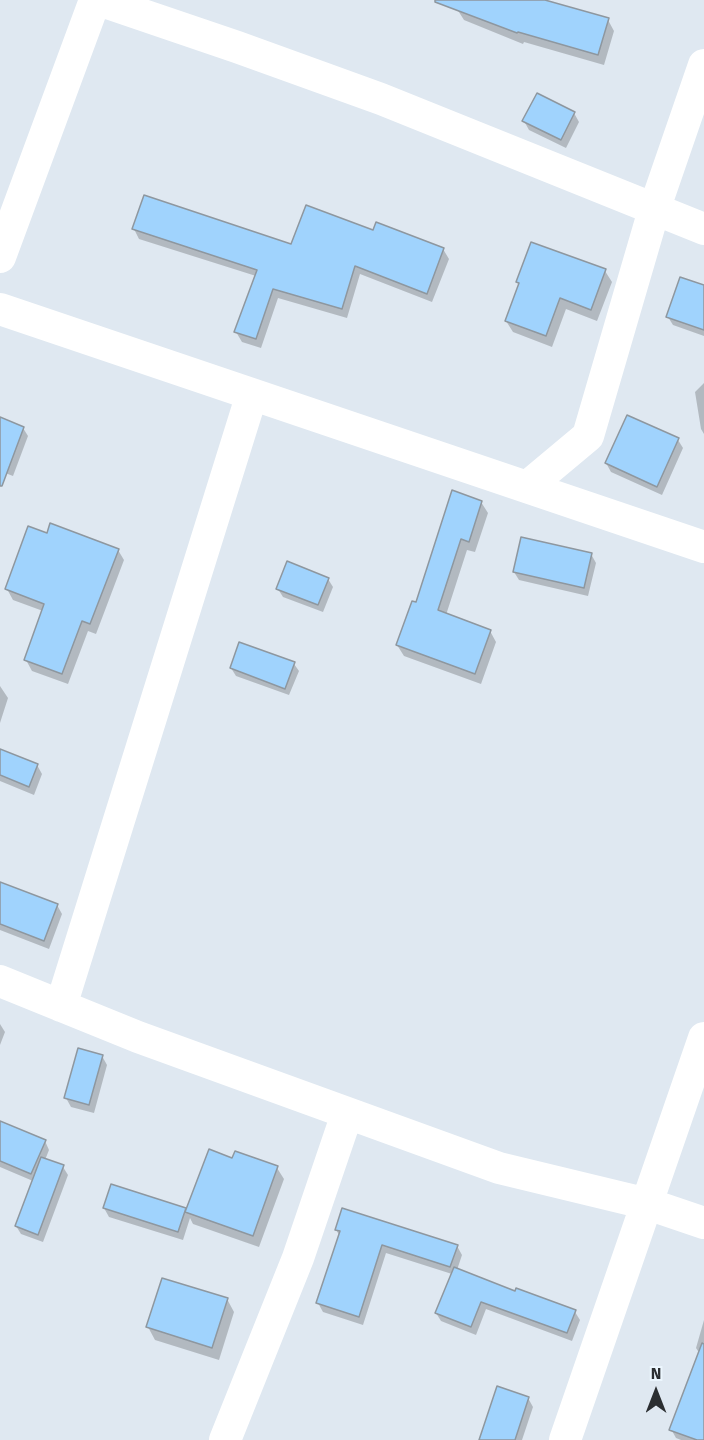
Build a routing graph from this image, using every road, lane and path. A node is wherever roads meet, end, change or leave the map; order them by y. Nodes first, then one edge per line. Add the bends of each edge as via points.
1 (97, 0) edge
2 (704, 65) edge
3 (654, 210) junction
4 (704, 229) edge
5 (0, 257) edge
6 (0, 309) edge
7 (252, 394) junction
8 (527, 487) junction
9 (704, 548) edge
10 (0, 981) edge
11 (61, 1006) junction
12 (704, 1038) edge
13 (347, 1114) junction
14 (648, 1204) junction
15 (704, 1222) edge
16 (225, 1440) edge
17 (565, 1440) edge

1 - 3 street via 381,99
1 - 5 street
2 - 3 street
3 - 4 street
3 - 8 street via 588,436
6 - 7 street
7 - 8 street
7 - 11 street
8 - 9 street
10 - 11 street
11 - 13 street
12 - 14 street
13 - 14 street via 499,1168
13 - 16 street via 298,1258
14 - 15 street
14 - 17 street

